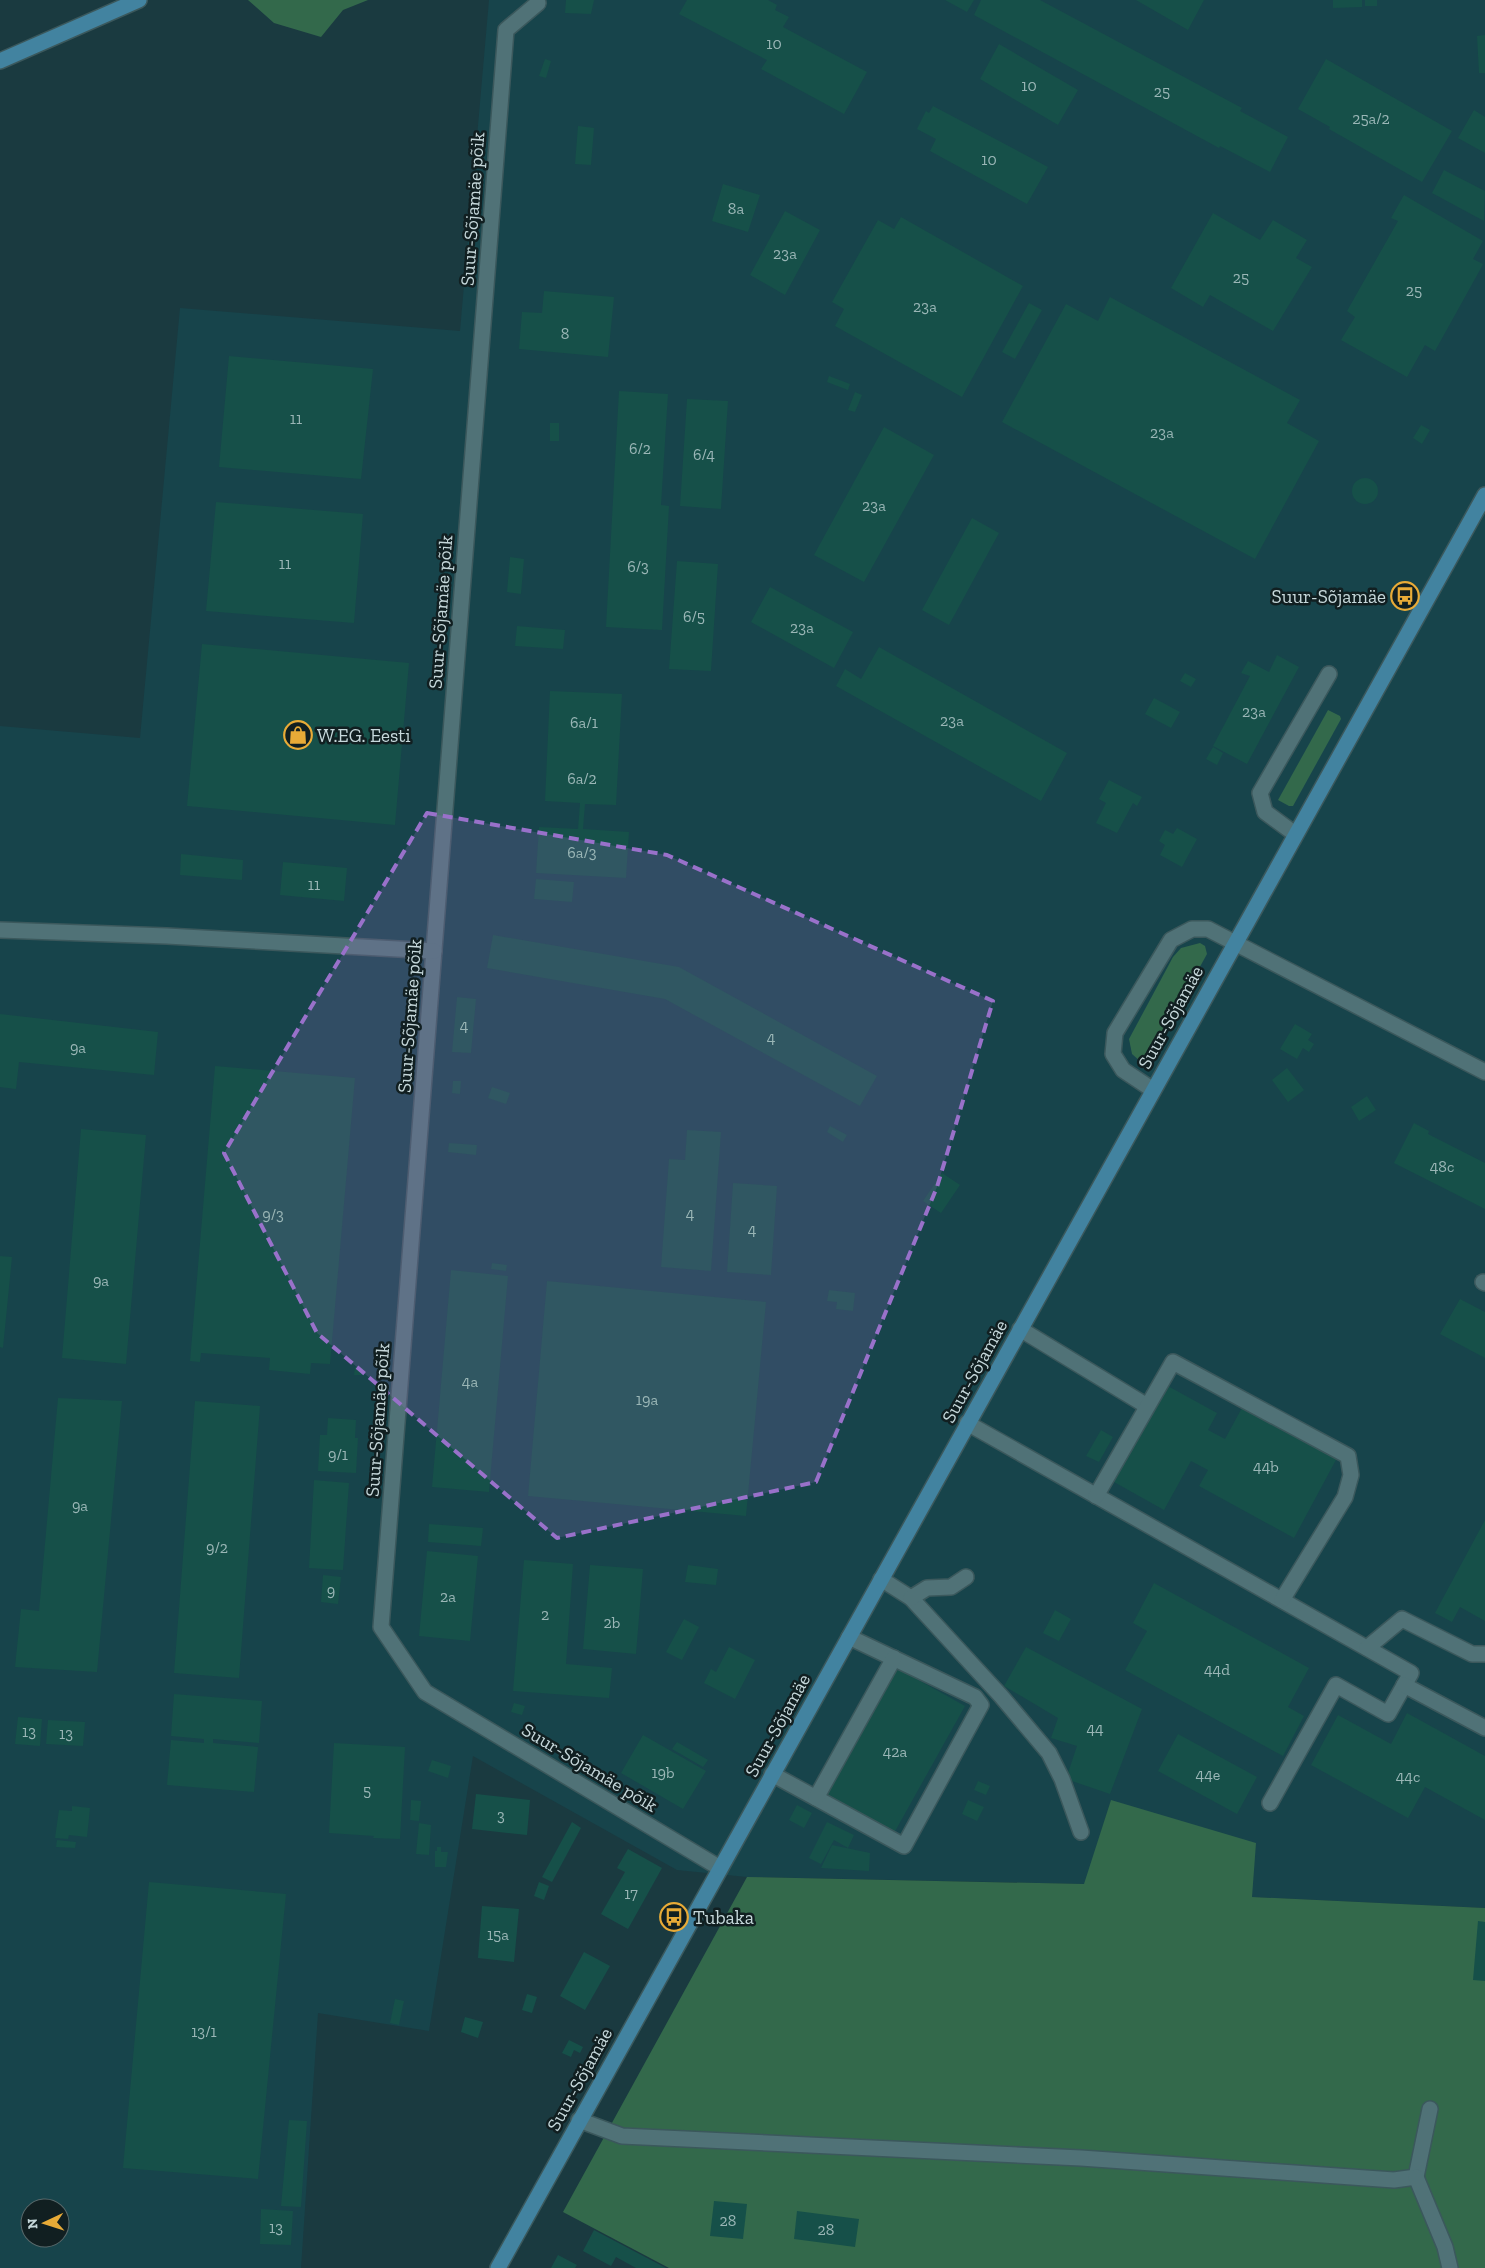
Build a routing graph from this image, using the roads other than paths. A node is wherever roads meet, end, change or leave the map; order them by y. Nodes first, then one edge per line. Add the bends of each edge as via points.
1 (139, 0) edge
2 (538, 3) dead end
3 (0, 61) edge
4 (1485, 494) edge
5 (1329, 674) dead end
6 (1295, 834) junction
7 (0, 930) edge
8 (1235, 943) junction
9 (434, 951) junction
10 (1485, 1072) edge
11 (1153, 1090) junction
12 (1020, 1329) junction
13 (1148, 1406) junction
14 (968, 1423) junction
15 (1096, 1496) junction
16 (966, 1577) dead end
17 (881, 1579) junction
18 (911, 1598) junction
19 (1282, 1600) junction
20 (849, 1637) junction
21 (1366, 1648) junction
22 (1485, 1654) edge
23 (894, 1658) junction
24 (1404, 1685) junction
25 (1485, 1728) edge
26 (772, 1774) junction
27 (816, 1798) junction
28 (1270, 1803) dead end
29 (1081, 1832) dead end
30 (720, 1868) junction
31 (1430, 2108) dead end
32 (579, 2120) junction
33 (1416, 2177) junction
34 (498, 2268) edge
35 (1450, 2268) edge

1 - 3 main road
2 - 9 street, Suur-Sõjamäe põik via 506,30
4 - 6 main road, Suur-Sõjamäe
5 - 6 street via 1260,793 1266,812
6 - 8 main road, Suur-Sõjamäe
7 - 9 street
8 - 10 street
8 - 11 main road, Suur-Sõjamäe
8 - 11 street via 1208,929 1192,929 1170,940 1115,1033 1113,1054 1123,1070
9 - 30 street, Suur-Sõjamäe põik via 381,1627 425,1692
11 - 12 main road, Suur-Sõjamäe
12 - 13 street
12 - 14 main road, Suur-Sõjamäe
13 - 15 street
13 - 19 street via 1173,1362 1348,1456 1351,1475 1345,1497
14 - 15 street
14 - 17 main road, Suur-Sõjamäe
15 - 19 street
16 - 18 street via 951,1587 927,1588
17 - 18 street
17 - 20 main road, Suur-Sõjamäe
18 - 29 street via 1050,1753
19 - 21 street
20 - 23 street
20 - 26 main road, Suur-Sõjamäe
21 - 22 street via 1402,1619 1472,1654
21 - 24 street via 1411,1673
23 - 27 street
23 - 27 street via 975,1696 981,1705 904,1846
24 - 25 street
24 - 28 street via 1388,1714 1336,1685
26 - 27 street
26 - 30 main road, Suur-Sõjamäe
30 - 32 main road, Suur-Sõjamäe
31 - 33 street
32 - 33 street via 622,2136 1081,2158 1394,2180
32 - 34 main road, Suur-Sõjamäe
33 - 35 street via 1445,2247

